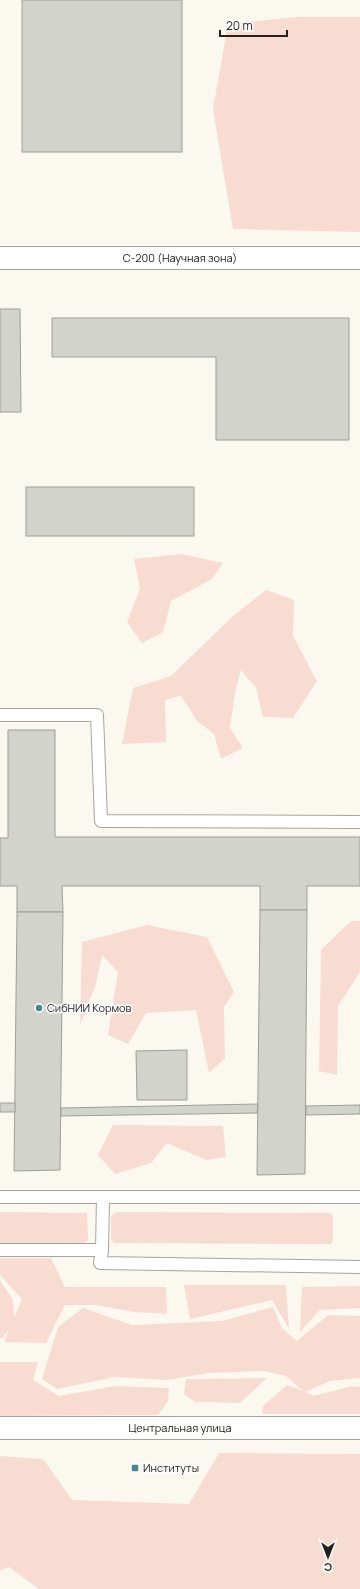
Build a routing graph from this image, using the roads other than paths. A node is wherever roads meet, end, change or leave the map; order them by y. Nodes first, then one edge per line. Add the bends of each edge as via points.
1 (0, 258) edge
2 (360, 258) edge
3 (0, 715) edge
4 (360, 822) edge
5 (0, 1197) edge
6 (103, 1197) junction
7 (360, 1197) edge
8 (0, 1250) edge
9 (102, 1250) junction
10 (360, 1267) edge
11 (0, 1428) edge
12 (360, 1428) edge

1 - 2 street, С-200 (Научная зона)
3 - 4 lane via 97,715 101,821
5 - 6 lane
6 - 7 lane
6 - 9 lane
8 - 9 lane
9 - 10 lane via 100,1263
11 - 12 street, Центральная улица

